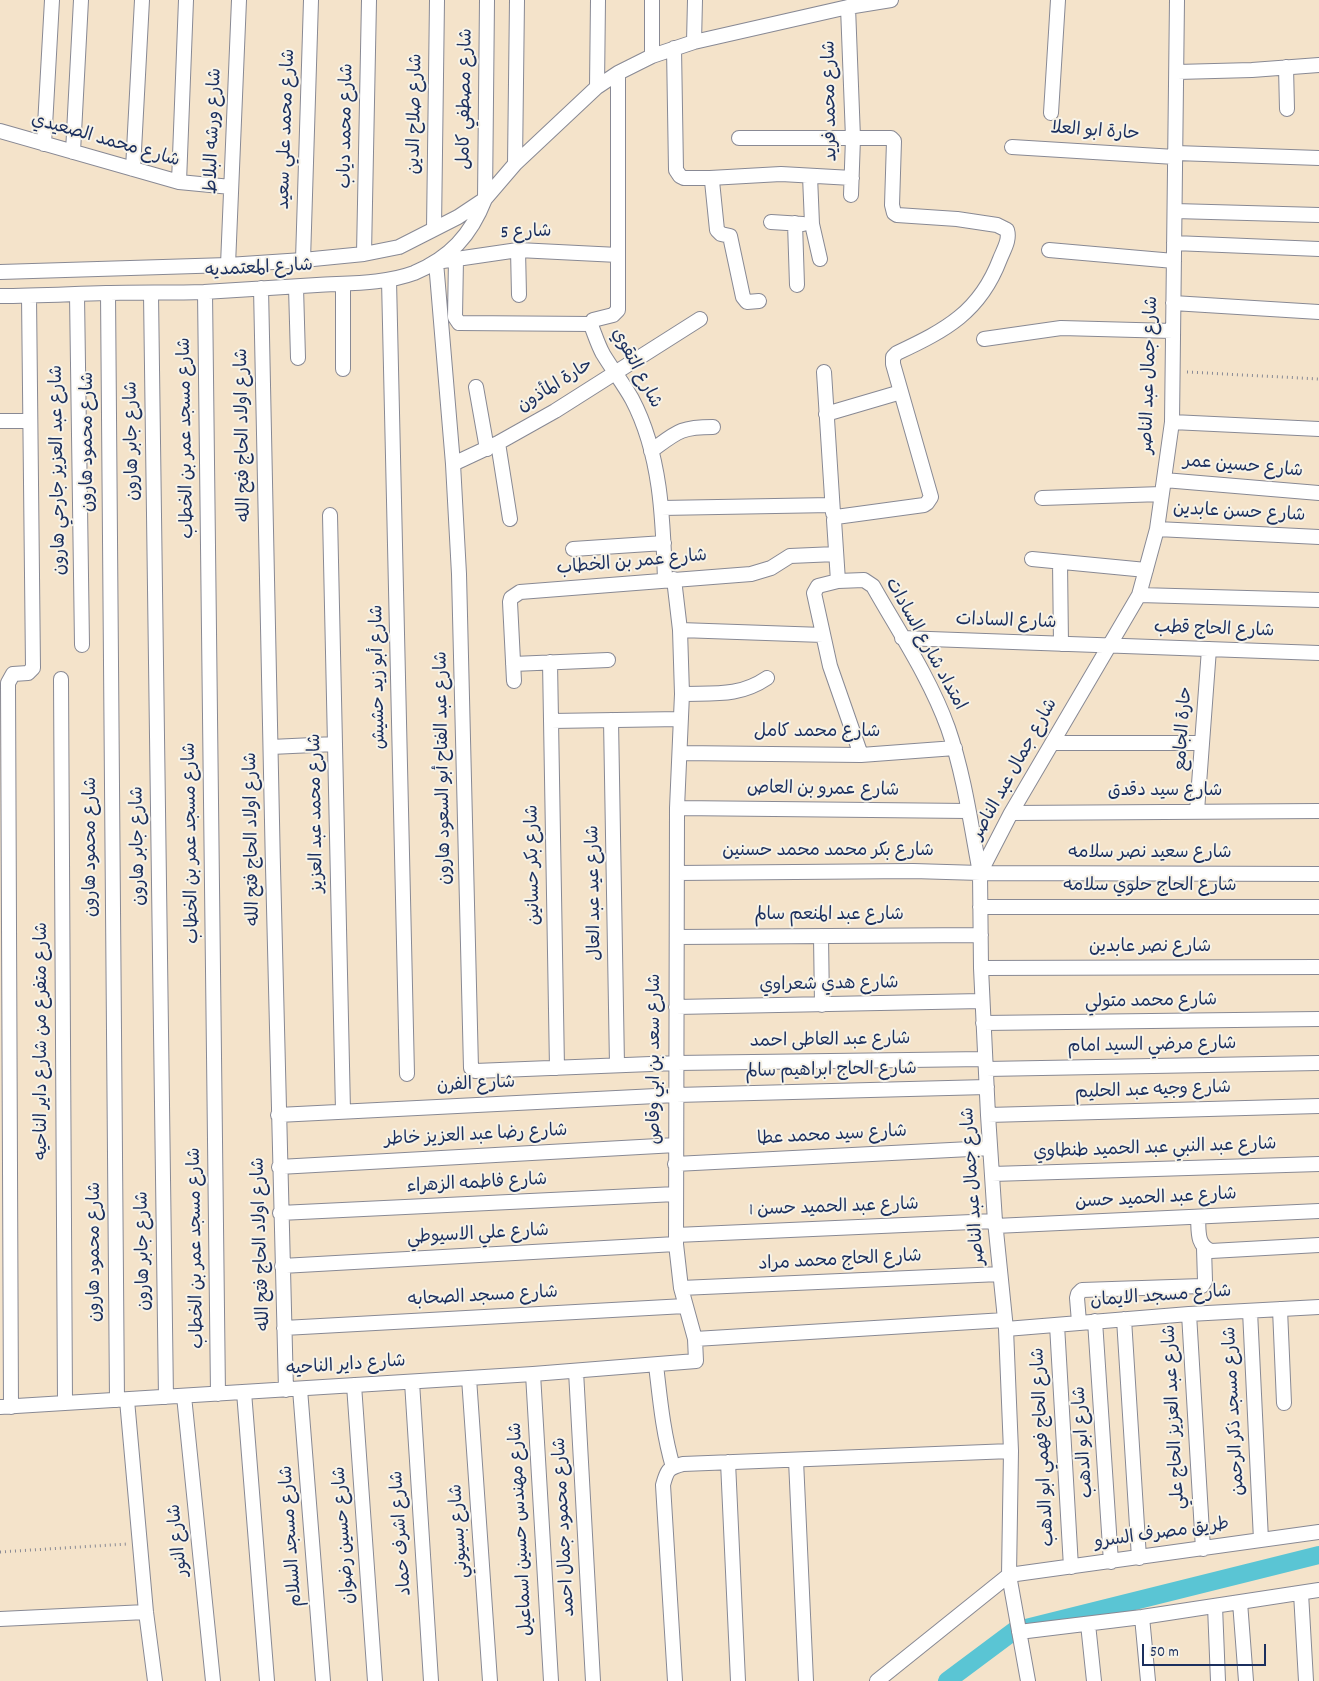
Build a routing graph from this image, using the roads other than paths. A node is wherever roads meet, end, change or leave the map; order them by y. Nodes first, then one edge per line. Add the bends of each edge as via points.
1 (52, 0) edge
2 (81, 0) edge
3 (142, 0) edge
4 (186, 0) edge
5 (239, 0) edge
6 (311, 0) edge
7 (369, 0) edge
8 (437, 0) edge
9 (487, 0) edge
10 (517, 0) edge
11 (598, 0) edge
12 (652, 0) edge
13 (695, 0) edge
14 (890, 0) edge
15 (1058, 0) edge
16 (1178, 0) edge
17 (866, 2) edge
18 (848, 7) junction
19 (694, 42) junction
20 (674, 48) junction
21 (652, 56) junction
22 (1319, 65) edge
23 (1286, 67) junction
24 (1176, 72) junction
25 (618, 73) junction
26 (597, 86) junction
27 (1286, 109) dead end
28 (1051, 113) dead end
29 (0, 131) edge
30 (738, 138) dead end
31 (853, 138) junction
32 (44, 144) junction
33 (1012, 147) dead end
34 (73, 152) junction
35 (1175, 155) junction
36 (1319, 158) edge
37 (515, 164) junction
38 (133, 169) junction
39 (810, 176) junction
40 (710, 178) junction
41 (852, 178) junction
42 (179, 182) junction
43 (231, 187) junction
44 (851, 196) dead end
45 (485, 199) junction
46 (1175, 211) junction
47 (1319, 215) edge
48 (771, 222) dead end
49 (795, 223) junction
50 (812, 224) junction
51 (434, 229) junction
52 (1174, 242) junction
53 (1319, 249) edge
54 (518, 250) junction
55 (1050, 250) dead end
56 (364, 254) junction
57 (618, 255) junction
58 (456, 259) junction
59 (820, 259) dead end
60 (302, 260) junction
61 (436, 262) junction
62 (1174, 262) junction
63 (228, 264) junction
64 (0, 272) edge
65 (389, 280) junction
66 (343, 285) junction
67 (797, 285) dead end
68 (296, 287) junction
69 (261, 288) junction
70 (205, 292) junction
71 (108, 293) junction
72 (151, 294) junction
73 (76, 295) junction
74 (519, 295) dead end
75 (0, 296) edge
76 (29, 296) junction
77 (759, 301) dead end
78 (1173, 303) junction
79 (1319, 312) edge
80 (700, 319) dead end
81 (591, 324) junction
82 (1173, 331) junction
83 (984, 339) dead end
84 (298, 358) dead end
85 (343, 369) dead end
86 (616, 372) junction
87 (824, 372) dead end
88 (476, 387) dead end
89 (901, 392) junction
90 (826, 414) junction
91 (0, 421) edge
92 (29, 421) junction
93 (1172, 422) junction
94 (713, 427) dead end
95 (1319, 430) edge
96 (493, 446) junction
97 (651, 451) junction
98 (453, 464) junction
99 (1163, 487) junction
100 (1319, 493) edge
101 (1042, 498) dead end
102 (661, 508) junction
103 (833, 512) junction
104 (330, 515) dead end
105 (510, 519) dead end
106 (1157, 528) junction
107 (1319, 538) edge
108 (664, 544) junction
109 (573, 549) dead end
110 (836, 554) junction
111 (1032, 559) dead end
112 (1060, 562) junction
113 (1146, 570) junction
114 (670, 579) junction
115 (838, 581) junction
116 (1139, 595) junction
117 (1319, 600) edge
118 (680, 630) junction
119 (823, 635) junction
120 (902, 638) junction
121 (1061, 644) junction
122 (82, 645) dead end
123 (1108, 646) junction
124 (1209, 650) junction
125 (1319, 653) edge
126 (608, 660) dead end
127 (550, 662) junction
128 (513, 664) junction
129 (767, 678) dead end
130 (60, 679) dead end
131 (514, 681) dead end
132 (682, 694) junction
133 (681, 719) junction
134 (611, 720) junction
135 (551, 721) junction
136 (1052, 743) junction
137 (335, 744) junction
138 (1202, 744) junction
139 (271, 747) junction
140 (955, 748) junction
141 (680, 753) junction
142 (861, 755) junction
143 (677, 808) junction
144 (968, 811) junction
145 (1197, 811) junction
146 (1319, 811) edge
147 (1011, 813) junction
148 (677, 873) junction
149 (980, 873) junction
150 (1319, 874) edge
151 (980, 906) junction
152 (1319, 907) edge
153 (981, 935) junction
154 (820, 936) junction
155 (677, 937) junction
156 (1319, 967) edge
157 (981, 968) junction
158 (982, 1002) junction
159 (822, 1004) junction
160 (676, 1007) junction
161 (1319, 1019) edge
162 (984, 1023) junction
163 (676, 1063) junction
164 (1319, 1063) edge
165 (986, 1064) junction
166 (618, 1066) junction
167 (557, 1068) junction
168 (408, 1074) dead end
169 (987, 1087) junction
170 (676, 1095) junction
171 (1319, 1106) edge
172 (343, 1111) junction
173 (278, 1114) junction
174 (988, 1115) junction
175 (676, 1145) junction
176 (990, 1148) junction
177 (675, 1164) junction
178 (1319, 1164) edge
179 (279, 1167) junction
180 (992, 1174) junction
181 (676, 1194) junction
182 (1319, 1211) edge
183 (280, 1213) junction
184 (1198, 1217) junction
185 (995, 1224) junction
186 (676, 1239) junction
187 (1319, 1245) edge
188 (1204, 1248) junction
189 (282, 1266) junction
190 (1000, 1274) junction
191 (681, 1288) junction
192 (685, 1306) junction
193 (1319, 1307) edge
194 (1280, 1309) junction
195 (1250, 1310) junction
196 (1189, 1314) junction
197 (1124, 1318) junction
198 (1095, 1321) junction
199 (1079, 1322) junction
200 (1006, 1325) junction
201 (1057, 1325) junction
202 (284, 1328) junction
203 (695, 1339) junction
204 (694, 1362) joint
205 (656, 1365) junction
206 (576, 1371) junction
207 (533, 1374) junction
208 (469, 1378) junction
209 (412, 1382) junction
210 (354, 1386) junction
211 (300, 1389) junction
212 (286, 1390) junction
213 (244, 1392) junction
214 (218, 1394) junction
215 (184, 1396) junction
216 (166, 1397) junction
217 (122, 1400) junction
218 (65, 1403) junction
219 (1284, 1403) dead end
220 (5, 1407) edge
221 (1010, 1451) junction
222 (796, 1460) junction
223 (728, 1462) junction
224 (673, 1467) junction
225 (1319, 1532) edge
226 (1261, 1540) junction
227 (1202, 1549) junction
228 (1139, 1558) junction
229 (1111, 1562) junction
230 (1071, 1567) junction
231 (1009, 1575) junction
232 (1319, 1590) edge
233 (1301, 1593) junction
234 (1240, 1602) junction
235 (1215, 1606) junction
236 (146, 1612) junction
237 (1142, 1616) junction
238 (0, 1619) edge
239 (1088, 1624) junction
240 (1019, 1632) junction
241 (154, 1681) edge
242 (213, 1681) edge
243 (267, 1681) edge
244 (323, 1681) edge
245 (375, 1681) edge
246 (432, 1681) edge
247 (490, 1681) edge
248 (551, 1681) edge
249 (593, 1681) edge
250 (675, 1681) edge
251 (738, 1681) edge
252 (806, 1681) edge
253 (877, 1681) edge
254 (1028, 1681) edge
255 (1094, 1681) edge
256 (1148, 1681) edge
257 (1218, 1681) edge
258 (1246, 1681) edge
259 (1306, 1681) edge

1 - 32 street
2 - 34 street
3 - 38 street
4 - 42 street
5 - 43 street, شارع ورشه البلاط
6 - 60 street, شارع محمد علي سعيد
7 - 56 street, شارع محمد دياب
8 - 51 street, شارع صلاح الدين
9 - 45 street, شارع مصطفي كامل
10 - 37 street
11 - 26 street
12 - 21 street
13 - 19 street
14 - 17 street, شارع المعتمديه
15 - 28 street
16 - 24 street, شارع جمال عبد الناصر
17 - 18 street, شارع المعتمديه
18 - 19 street, شارع المعتمديه
18 - 31 street, شارع محمد فريد
19 - 20 street, شارع المعتمديه
20 - 21 street, شارع المعتمديه
20 - 40 street via 676,170 684,178
21 - 25 street, شارع المعتمديه
22 - 23 street
23 - 24 street
23 - 27 street
24 - 35 street, شارع جمال عبد الناصر
25 - 26 street, شارع المعتمديه
25 - 57 street, شارع التقوي
26 - 37 street, شارع المعتمديه
29 - 32 street, شارع محمد الصعيدي
30 - 31 street
31 - 41 street, شارع محمد فريد
31 - 89 street via 893,139 892,205 897,215 998,225 1003,226 1009,235 998,266 972,307 933,336 895,355 892,361
32 - 34 street, شارع محمد الصعيدي
33 - 35 street, حارة ابو العلا
34 - 38 street, شارع محمد الصعيدي
35 - 36 street, حارة ابو العلا
35 - 46 street, شارع جمال عبد الناصر
37 - 45 street, شارع المعتمديه
38 - 42 street, شارع محمد الصعيدي
39 - 40 street via 781,174
39 - 41 street
39 - 50 street
40 - 77 street via 717,230 730,236 742,297 747,302
41 - 44 street, شارع محمد فريد
42 - 43 street, شارع محمد الصعيدي
43 - 63 street, شارع ورشه البلاط
45 - 51 street, شارع المعتمديه
45 - 61 street, شارع المعتمديه via 466,235
46 - 47 street
46 - 52 street, شارع جمال عبد الناصر
48 - 49 street
49 - 50 street
49 - 67 street
50 - 59 street
51 - 56 street, شارع المعتمديه via 399,247
52 - 53 street
52 - 62 street, شارع جمال عبد الناصر
54 - 57 street, شارع 5
54 - 58 street, شارع 5
54 - 74 street
55 - 62 street
56 - 60 street, شارع المعتمديه
57 - 81 street, شارع التقوي via 617,312 593,320
58 - 61 street, شارع 5
58 - 81 street via 455,317 459,322
60 - 63 street, شارع المعتمديه
61 - 65 street, شارع المعتمديه
61 - 98 street, شارع عبد الفتاح أبو السعود هارون
62 - 78 street, شارع جمال عبد الناصر
63 - 64 street, شارع المعتمديه
65 - 66 street, شارع المعتمديه
65 - 168 street, شارع أبو زيد حشيش
66 - 68 street, شارع المعتمديه
66 - 85 street
68 - 69 street, شارع المعتمديه
68 - 84 street
69 - 70 street, شارع المعتمديه
69 - 139 street, شارع اولاد الحاج فتح الله
70 - 72 street, شارع المعتمديه
70 - 214 street, شارع مسجد عمر بن الخطاب
71 - 72 street, شارع المعتمديه
71 - 73 street, شارع المعتمديه
71 - 217 street, شارع محمود هارون
72 - 216 street, شارع جابر هارون
73 - 76 street, شارع المعتمديه
73 - 122 street, شارع عبد العزيز جارحي هارون
75 - 76 street, شارع المعتمديه
76 - 92 street
78 - 79 street
78 - 82 street, شارع جمال عبد الناصر
80 - 86 street, حارة المأذون
81 - 86 street, شارع التقوي via 603,353
82 - 83 street via 1061,328
82 - 93 street, شارع جمال عبد الناصر
86 - 96 street, حارة المأذون
86 - 97 street, شارع التقوي via 645,429
87 - 90 street
88 - 96 street
89 - 90 street
89 - 103 street via 931,493 930,500 924,505 838,516
90 - 103 street
91 - 92 street
92 - 220 street via 33,668 28,673 13,674 8,683
93 - 95 street
93 - 99 street, شارع جمال عبد الناصر
94 - 97 street via 684,429
96 - 98 street, حارة المأذون
96 - 105 street
97 - 102 street, شارع التقوي
98 - 167 street, شارع عبد الفتاح أبو السعود هارون via 459,574 471,1068 475,1071
99 - 100 street, شارع حسين عمر
99 - 101 street, شارع حسين عمر
99 - 106 street, شارع جمال عبد الناصر
102 - 103 street
102 - 108 street, شارع التقوي
103 - 110 street
104 - 137 street, شارع محمد عبد العزيز
106 - 107 street, شارع حسن عابدين
106 - 113 street, شارع جمال عبد الناصر
108 - 109 street
108 - 114 street, شارع التقوي
110 - 114 street, شارع عمر بن الخطاب via 790,556 761,572
110 - 115 street
111 - 112 street
112 - 113 street
112 - 121 street
113 - 116 street, شارع جمال عبد الناصر
114 - 118 street, شارع التقوي
114 - 128 street, شارع عمر بن الخطاب via 515,594 510,602
115 - 119 street via 818,586 814,593
115 - 120 street, امتداد شارع السادات via 871,583
116 - 117 street
116 - 123 street, شارع جمال عبد الناصر
118 - 119 street
118 - 132 street, شارع التقوي
119 - 142 street via 830,666
120 - 121 street, شارع السادات
120 - 140 street, امتداد شارع السادات via 939,705
121 - 123 street, شارع السادات
123 - 124 street, شارع الحاج قطب
123 - 136 street, شارع جمال عبد الناصر
124 - 125 street, شارع الحاج قطب
124 - 138 street, حارة الجامع
126 - 127 street
127 - 128 street
127 - 135 street, شارع بكر حسانين
128 - 131 street, شارع عمر بن الخطاب
129 - 132 street via 741,691
130 - 218 street, شارع متفرع من شارع داير الناحيه
132 - 133 street, شارع التقوي
133 - 134 street
133 - 141 street, شارع التقوي
134 - 135 street
134 - 166 street, شارع عيد عبد العال
135 - 167 street, شارع بكر حسانين
136 - 138 street
136 - 147 street, شارع جمال عبد الناصر
137 - 139 street
137 - 172 street, شارع محمد عبد العزيز
138 - 145 street, حارة الجامع
139 - 173 street, شارع اولاد الحاج فتح الله
140 - 142 street, شارع محمد كامل
140 - 144 street, امتداد شارع السادات
141 - 142 street, شارع محمد كامل
141 - 143 street, شارع سعد بن ابي وقاص
143 - 144 street, شارع عمرو بن العاص
143 - 148 street, شارع سعد بن ابي وقاص
144 - 149 street, امتداد شارع السادات
145 - 146 street, شارع سيد دقدق
145 - 147 street, شارع سيد دقدق
147 - 149 street, شارع جمال عبد الناصر
148 - 149 street, شارع بكر محمد محمد حسنين
148 - 155 street, شارع سعد بن ابي وقاص
149 - 150 street, شارع سعيد نصر سلامه
149 - 151 street, شارع جمال عبد الناصر
151 - 152 street, شارع الحاج حلوي سلامه
151 - 153 street, شارع جمال عبد الناصر
153 - 154 street, شارع عبد المنعم سالم
153 - 157 street, شارع جمال عبد الناصر
154 - 155 street, شارع عبد المنعم سالم
154 - 159 street
155 - 160 street, شارع سعد بن ابي وقاص
156 - 157 street, شارع نصر عابدين
157 - 158 street, شارع جمال عبد الناصر
158 - 159 street, شارع هدي شعراوي
158 - 162 street, شارع جمال عبد الناصر
159 - 160 street, شارع هدي شعراوي
160 - 163 street, شارع سعد بن ابي وقاص
161 - 162 street, شارع محمد متولي
162 - 165 street, شارع جمال عبد الناصر
163 - 165 street, شارع عبد العاطى احمد
163 - 166 street, شارع عبد الفتاح أبو السعود هارون
163 - 170 street, شارع سعد بن ابي وقاص
164 - 165 street, شارع مرضي السيد امام
165 - 169 street, شارع جمال عبد الناصر
166 - 167 street, شارع عبد الفتاح أبو السعود هارون
169 - 170 street, شارع الحاج ابراهيم سالم
169 - 174 street, شارع جمال عبد الناصر
170 - 172 street, شارع الفرن
170 - 175 street, شارع سعد بن ابي وقاص
171 - 174 street, شارع وجيه عبد الحليم
172 - 173 street, شارع الفرن
173 - 179 street, شارع اولاد الحاج فتح الله
174 - 176 street, شارع جمال عبد الناصر
175 - 177 street, شارع سعد بن ابي وقاص
175 - 179 street, شارع رضا عبد العزيز خاطر
176 - 177 street, شارع سيد محمد عطا
176 - 180 street, شارع جمال عبد الناصر
177 - 181 street, شارع سعد بن ابي وقاص
178 - 180 street, شارع عبد النبي عبد الحميد طنطاوي
179 - 183 street, شارع اولاد الحاج فتح الله
180 - 185 street, شارع جمال عبد الناصر
181 - 183 street, شارع فاطمه الزهراء
181 - 186 street, شارع سعد بن ابي وقاص
182 - 184 street, شارع عبد الحميد حسن
183 - 189 street, شارع اولاد الحاج فتح الله
184 - 185 street, شارع عبد الحميد حسن
184 - 188 street
185 - 186 street, شارع عبد الحميد حسن 1
185 - 190 street, شارع جمال عبد الناصر
186 - 189 street, شارع علي الاسيوطي
186 - 191 street, شارع سعد بن ابي وقاص
187 - 188 street
188 - 199 street via 1205,1281 1202,1286 1082,1290 1078,1294
189 - 202 street, شارع اولاد الحاج فتح الله
190 - 191 street, شارع الحاج محمد مراد
190 - 200 street, شارع جمال عبد الناصر
191 - 192 street, شارع سعد بن ابي وقاص
192 - 202 street, شارع مسجد الصحابه
192 - 203 street, شارع سعد بن ابي وقاص
193 - 194 street, شارع مسجد الايمان
194 - 195 street, شارع مسجد الايمان
194 - 219 street
195 - 196 street, شارع مسجد الايمان
195 - 226 street, شارع مسجد ذكر الرحمن
196 - 197 street, شارع مسجد الايمان
196 - 227 street, شارع عبد العزيز الحاج علي
197 - 198 street, شارع مسجد الايمان
197 - 228 street
198 - 199 street, شارع مسجد الايمان
198 - 229 street, شارع ابو الدهب
199 - 201 street, شارع مسجد الايمان
200 - 201 street, شارع مسجد الايمان
200 - 203 street, شارع مسجد الايمان
200 - 221 street, شارع جمال عبد الناصر
201 - 230 street, شارع الحاج فهمي ابو الدهب
202 - 212 street, شارع اولاد الحاج فتح الله
203 - 204 street, شارع سعد بن ابي وقاص via 697,1359
204 - 205 street, شارع داير الناحيه
205 - 206 street, شارع داير الناحيه
205 - 224 street via 661,1415
206 - 207 street, شارع داير الناحيه
206 - 249 street, شارع محمود جمال احمد
207 - 208 street, شارع داير الناحيه
207 - 248 street, شارع مهندس حسين اسماعيل
208 - 209 street, شارع داير الناحيه
208 - 247 street, شارع بسيوني
209 - 210 street, شارع داير الناحيه
209 - 246 street, شارع اشرف حماد
210 - 211 street, شارع داير الناحيه
210 - 245 street, شارع حسين رضوان
211 - 212 street, شارع داير الناحيه
211 - 244 street, شارع مسجد السلام
212 - 213 street, شارع داير الناحيه
213 - 214 street, شارع داير الناحيه
213 - 243 street
214 - 215 street, شارع داير الناحيه
215 - 216 street, شارع داير الناحيه
215 - 242 street, شارع النور
216 - 217 street, شارع داير الناحيه
217 - 218 street, شارع داير الناحيه
217 - 236 street, شارع محمود هارون
218 - 220 street, شارع داير الناحيه
221 - 222 street
221 - 231 street, شارع جمال عبد الناصر
222 - 223 street
222 - 252 street
223 - 224 street
223 - 251 street
224 - 250 street via 666,1472 663,1485
225 - 226 street, طريق مصرف السرو
226 - 227 street, طريق مصرف السرو
227 - 228 street, طريق مصرف السرو
228 - 229 street, طريق مصرف السرو
229 - 230 street, طريق مصرف السرو
230 - 231 street, طريق مصرف السرو
231 - 240 street, شارع جمال عبد الناصر
231 - 253 street
232 - 233 street
233 - 234 street
233 - 259 street
234 - 235 street
234 - 258 street
235 - 237 street
235 - 257 street
236 - 238 street
236 - 241 street, شارع محمود هارون
237 - 239 street
237 - 256 street
239 - 240 street
239 - 255 street
240 - 254 street, شارع جمال عبد الناصر

